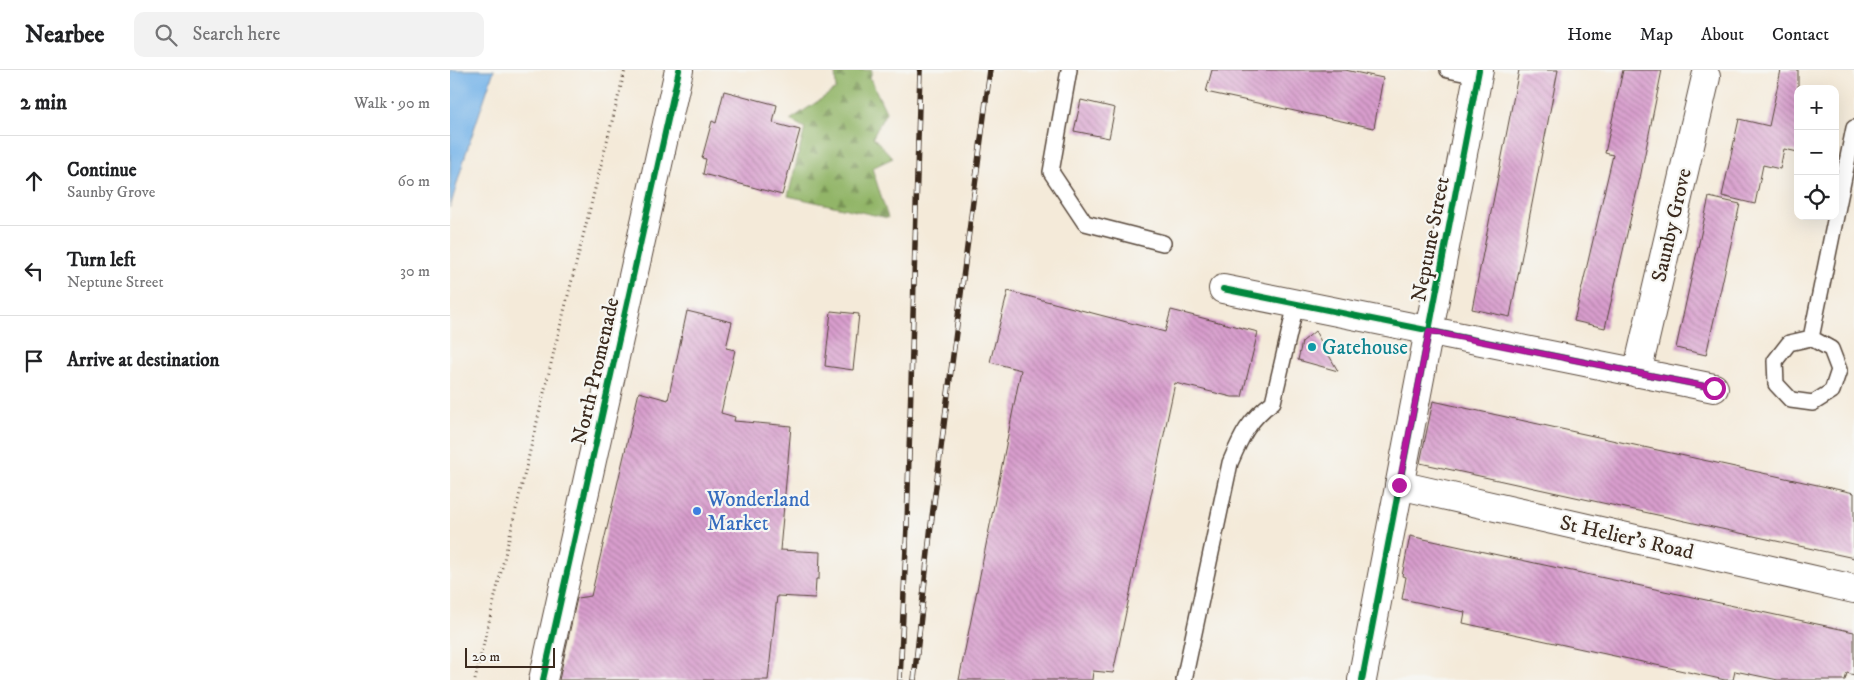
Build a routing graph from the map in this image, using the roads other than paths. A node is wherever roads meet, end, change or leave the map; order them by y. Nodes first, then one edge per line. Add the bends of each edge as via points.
1 (679, 70) edge
2 (1069, 70) edge
3 (1448, 70) edge
4 (1479, 73) edge
5 (1706, 78) dead end
6 (1854, 128) edge
7 (1163, 243) dead end
8 (1222, 289) dead end
9 (1296, 304) junction
10 (1429, 331) junction
11 (1811, 338) junction
12 (1636, 373) junction
13 (1714, 388) dead end
14 (1399, 485) junction
15 (1854, 589) edge
16 (543, 680) edge
17 (1184, 680) edge
18 (1362, 680) edge

1 - 16 street, North Promenade
2 - 7 lane via 1051,172 1085,223
3 - 4 lane
4 - 10 street, Neptune Street
5 - 12 street, Saunby Grove
6 - 11 lane
8 - 9 street
9 - 10 street
9 - 17 lane via 1273,402 1259,412 1245,430 1230,463
10 - 12 street
10 - 14 street, Neptune Street
11 - 11 lane via 1831,349 1839,370 1832,391 1814,403 1791,400 1776,384 1775,361 1788,343
12 - 13 street
14 - 15 street, St Helier's Road
14 - 18 street, Neptune Street

